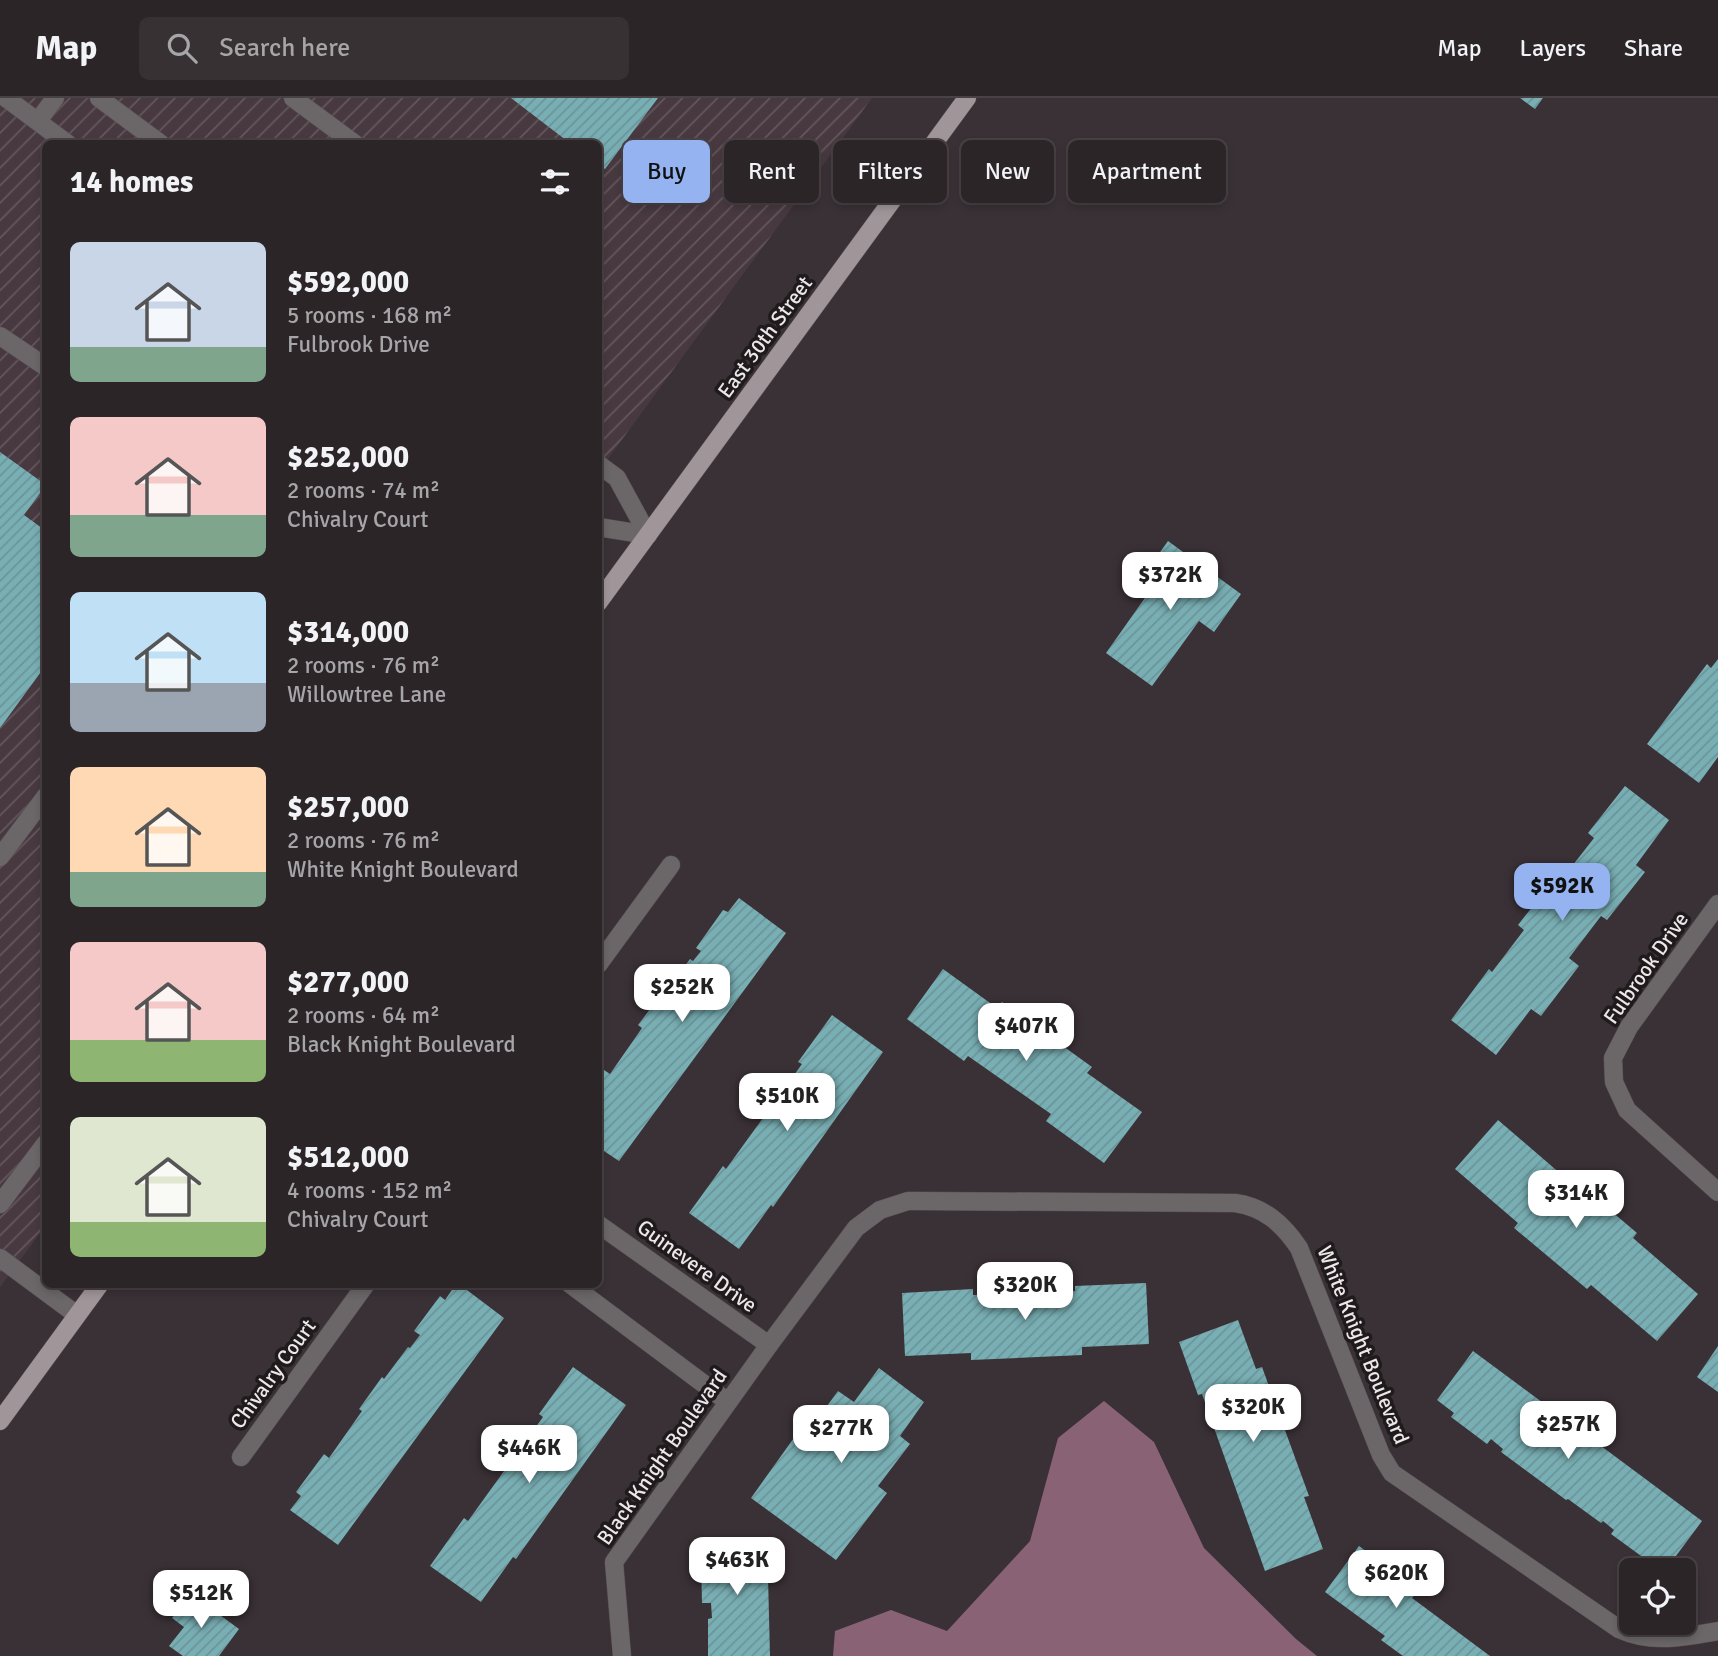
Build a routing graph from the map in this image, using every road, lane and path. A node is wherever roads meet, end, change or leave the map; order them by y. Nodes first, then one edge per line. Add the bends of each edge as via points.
1 (6, 98) edge
2 (55, 98) edge
3 (99, 98) edge
4 (293, 98) edge
5 (967, 98) edge
6 (38, 121) junction
7 (63, 140) edge
8 (155, 140) edge
9 (350, 140) edge
10 (0, 336) edge
11 (42, 364) edge
12 (602, 467) edge
13 (602, 528) edge
14 (648, 535) junction
15 (602, 598) edge
16 (42, 801) edge
17 (0, 857) edge
18 (671, 865) dead end
19 (1718, 904) edge
20 (602, 960) edge
21 (42, 1148) edge
22 (1718, 1192) edge
23 (0, 1204) edge
24 (602, 1227) edge
25 (0, 1258) edge
26 (97, 1288) edge
27 (363, 1288) edge
28 (575, 1288) edge
29 (77, 1315) junction
30 (769, 1346) junction
31 (751, 1370) joint
32 (728, 1402) junction
33 (0, 1421) edge
34 (241, 1457) dead end
35 (1718, 1632) edge
36 (622, 1656) edge

1 - 6 street
2 - 6 street
3 - 8 street
4 - 9 street
5 - 14 main road, East 30th Street
6 - 7 street
10 - 11 street
12 - 14 street via 617,478
13 - 14 street
14 - 15 main road, East 30th Street
16 - 17 street
18 - 20 street
19 - 22 street, Fulbrook Drive via 1629,1027 1612,1058 1614,1082 1627,1110
21 - 23 street
24 - 30 street, Guinevere Drive
25 - 29 street
26 - 29 main road
27 - 34 street, Chivalry Court
28 - 32 street
29 - 33 main road
30 - 31 street, White Knight Boulevard
30 - 35 street, White Knight Boulevard via 856,1228 880,1210 908,1201 1244,1204 1280,1223 1299,1248 1392,1473 1619,1629 1659,1640
31 - 32 street, Black Knight Boulevard
32 - 36 street, Black Knight Boulevard via 614,1562

